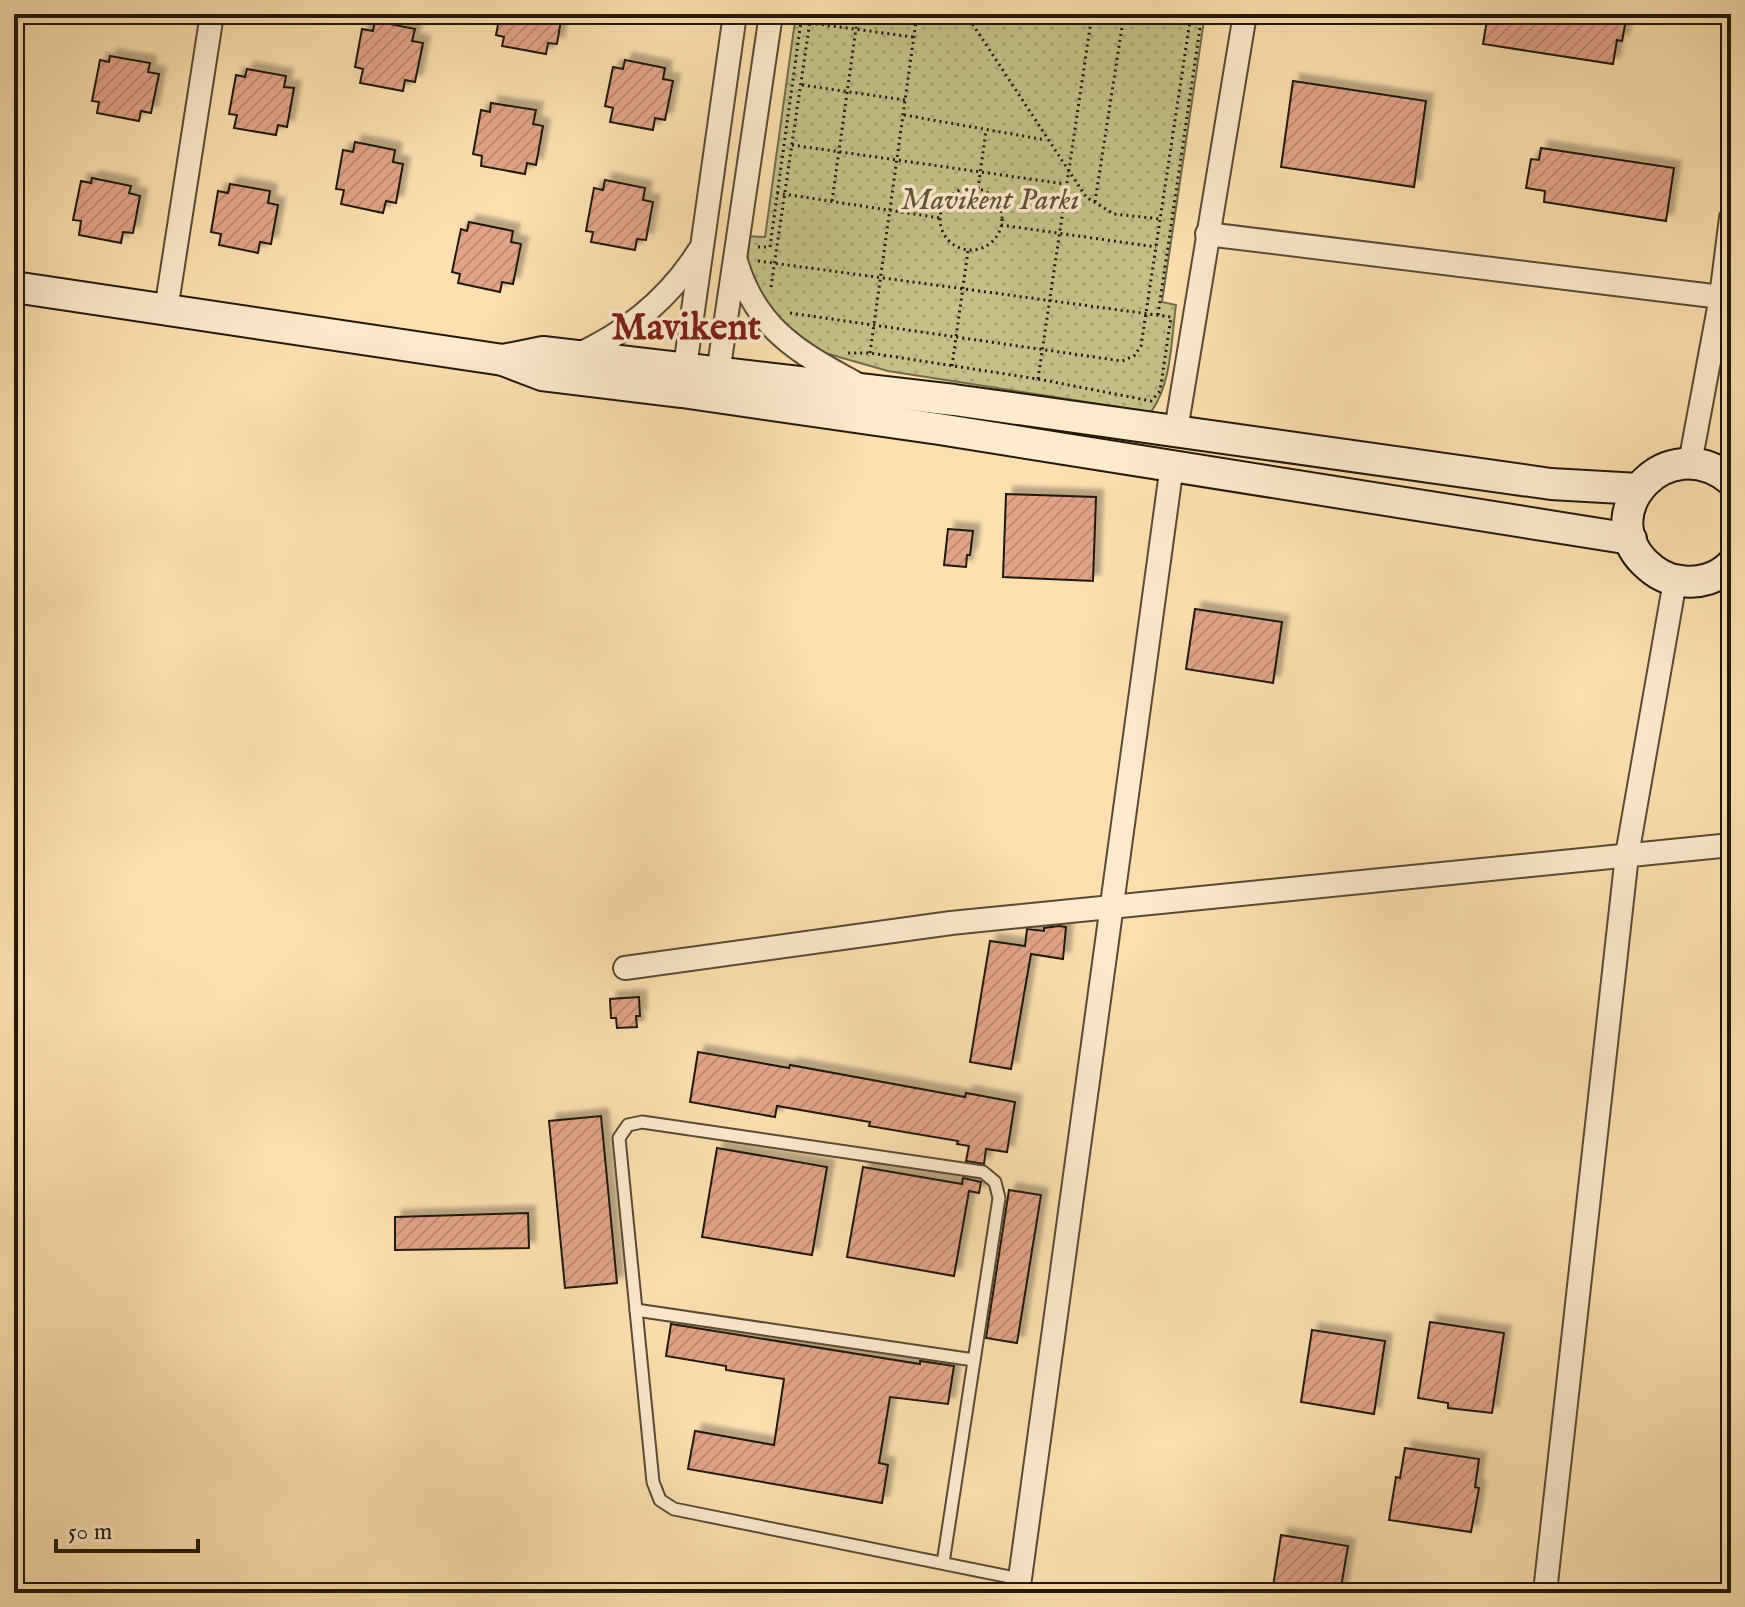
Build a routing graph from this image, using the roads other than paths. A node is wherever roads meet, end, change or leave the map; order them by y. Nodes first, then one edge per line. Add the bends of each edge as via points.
1 (212, 14) edge
2 (735, 14) edge
3 (771, 14) edge
4 (1245, 14) edge
5 (1731, 218) edge
6 (1207, 234) junction
7 (702, 247) junction
8 (735, 257) junction
9 (14, 287) edge
10 (1721, 297) junction
11 (166, 310) junction
12 (573, 356) junction
13 (503, 360) junction
14 (683, 381) junction
15 (716, 385) junction
16 (866, 390) junction
17 (1176, 430) junction
18 (1690, 463) junction
19 (1172, 465) junction
20 (1731, 480) edge
21 (1639, 489) junction
22 (1631, 539) junction
23 (1731, 565) edge
24 (1675, 581) junction
25 (1731, 845) edge
26 (1627, 855) junction
27 (1112, 907) junction
28 (625, 968) dead end
29 (636, 1310) junction
30 (974, 1360) junction
31 (943, 1563) junction
32 (1019, 1586) edge
33 (1545, 1592) edge

1 - 11 street
2 - 7 street
3 - 8 street
4 - 6 street
5 - 10 street
6 - 10 street
6 - 17 street
7 - 12 street via 673,288 637,322
7 - 14 street
8 - 15 street
8 - 16 street via 754,304 777,334
9 - 11 main road
10 - 18 street
11 - 13 main road
12 - 13 main road via 543,352
12 - 14 main road
13 - 14 main road via 542,375
14 - 15 main road
15 - 16 main road
15 - 19 main road
16 - 17 main road
17 - 21 main road via 1551,484
18 - 20 main road via 1718,470
18 - 21 main road via 1660,470
19 - 22 main road
19 - 27 street
21 - 22 main road via 1628,519
22 - 24 main road via 1654,572
23 - 24 main road via 1711,578
24 - 26 street
25 - 26 street
26 - 27 street
26 - 33 street
27 - 28 street via 951,923
27 - 32 street
29 - 30 lane
29 - 30 lane via 619,1138 628,1125 642,1122 990,1176 999,1198
29 - 31 lane via 653,1482 666,1505
30 - 31 lane
31 - 32 lane

